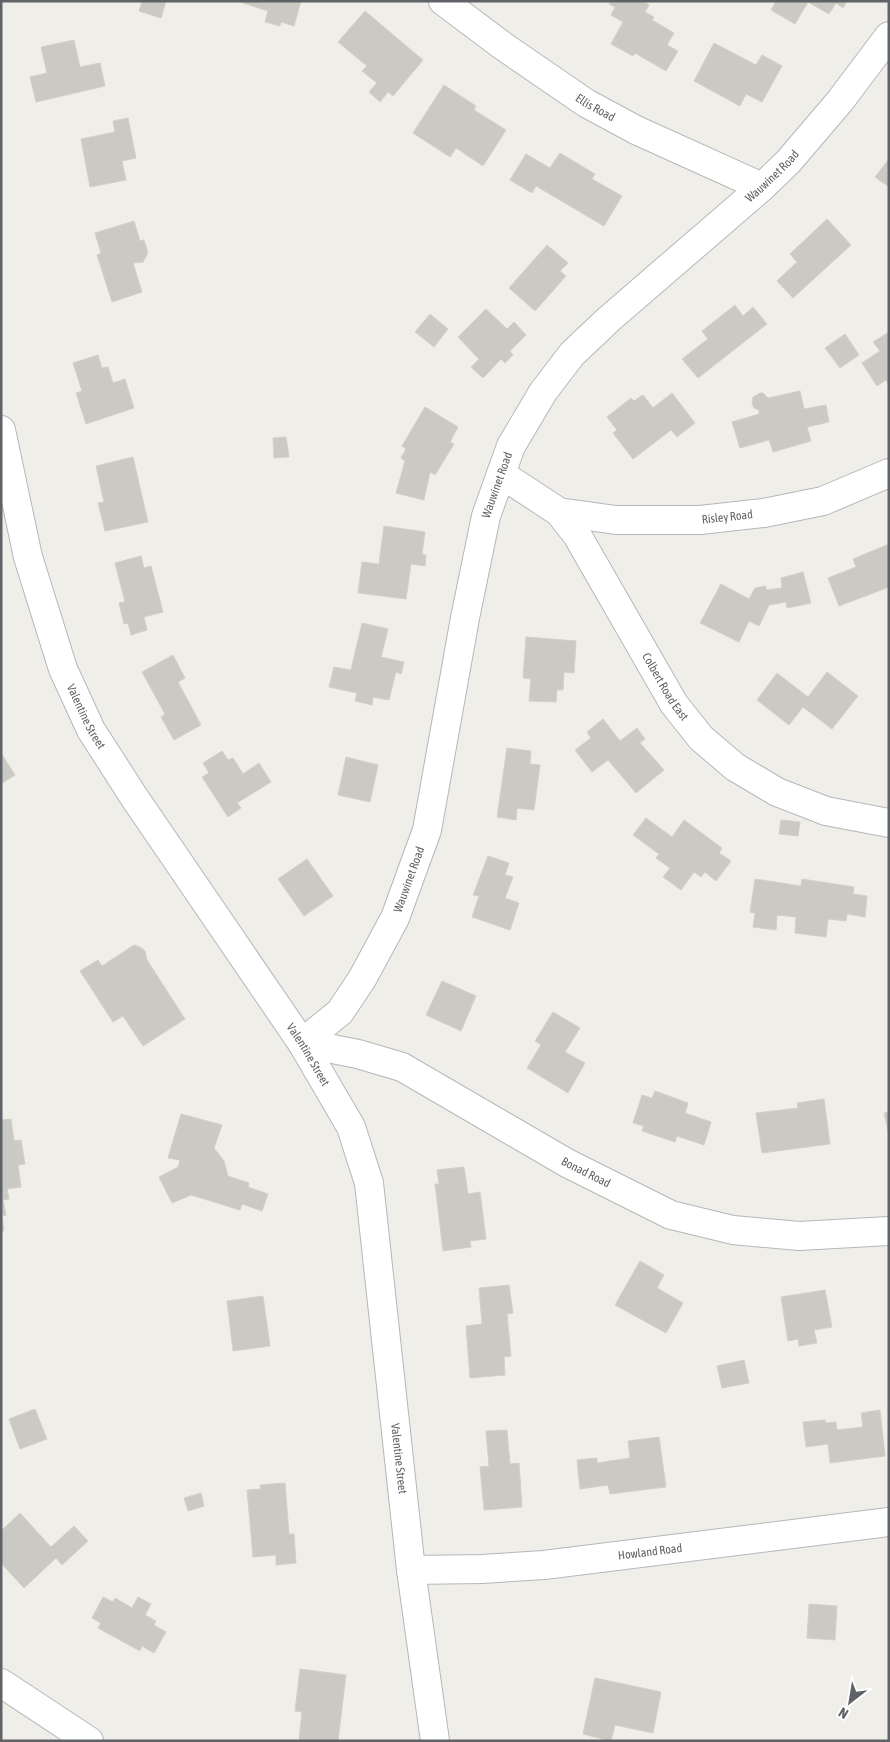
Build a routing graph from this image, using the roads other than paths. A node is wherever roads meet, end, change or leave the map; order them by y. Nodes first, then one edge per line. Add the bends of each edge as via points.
1 (443, 1) edge
2 (889, 36) edge
3 (762, 188) junction
4 (1, 430) edge
5 (889, 473) edge
6 (501, 474) junction
7 (559, 512) junction
8 (889, 823) edge
9 (302, 1043) junction
10 (889, 1231) edge
11 (889, 1522) edge
12 (411, 1570) junction
13 (1, 1682) edge
14 (89, 1741) edge
15 (435, 1741) edge

1 - 3 street, Ellis Road via 586,103 636,130
2 - 3 street, Wauwinet Road via 815,131
3 - 6 street, Wauwinet Road via 572,354 543,392 511,446
4 - 9 street, Valentine Street via 28,557 63,669 91,730
5 - 7 street, Risley Road via 823,501 764,513 700,520 616,520
6 - 7 street, Colbert Road East
6 - 9 street, Wauwinet Road via 486,516 427,830 395,918 362,979 340,1012
7 - 8 street, Colbert Road East via 577,535 674,704 701,738 735,767 777,792 826,811
9 - 10 street, Bonad Road via 358,1054 402,1068 567,1163 671,1216 733,1230 799,1236
9 - 12 street, Valentine Street via 351,1127 369,1183
11 - 12 street, Howland Road via 544,1565 482,1570
12 - 15 street, Valentine Street
13 - 14 street

